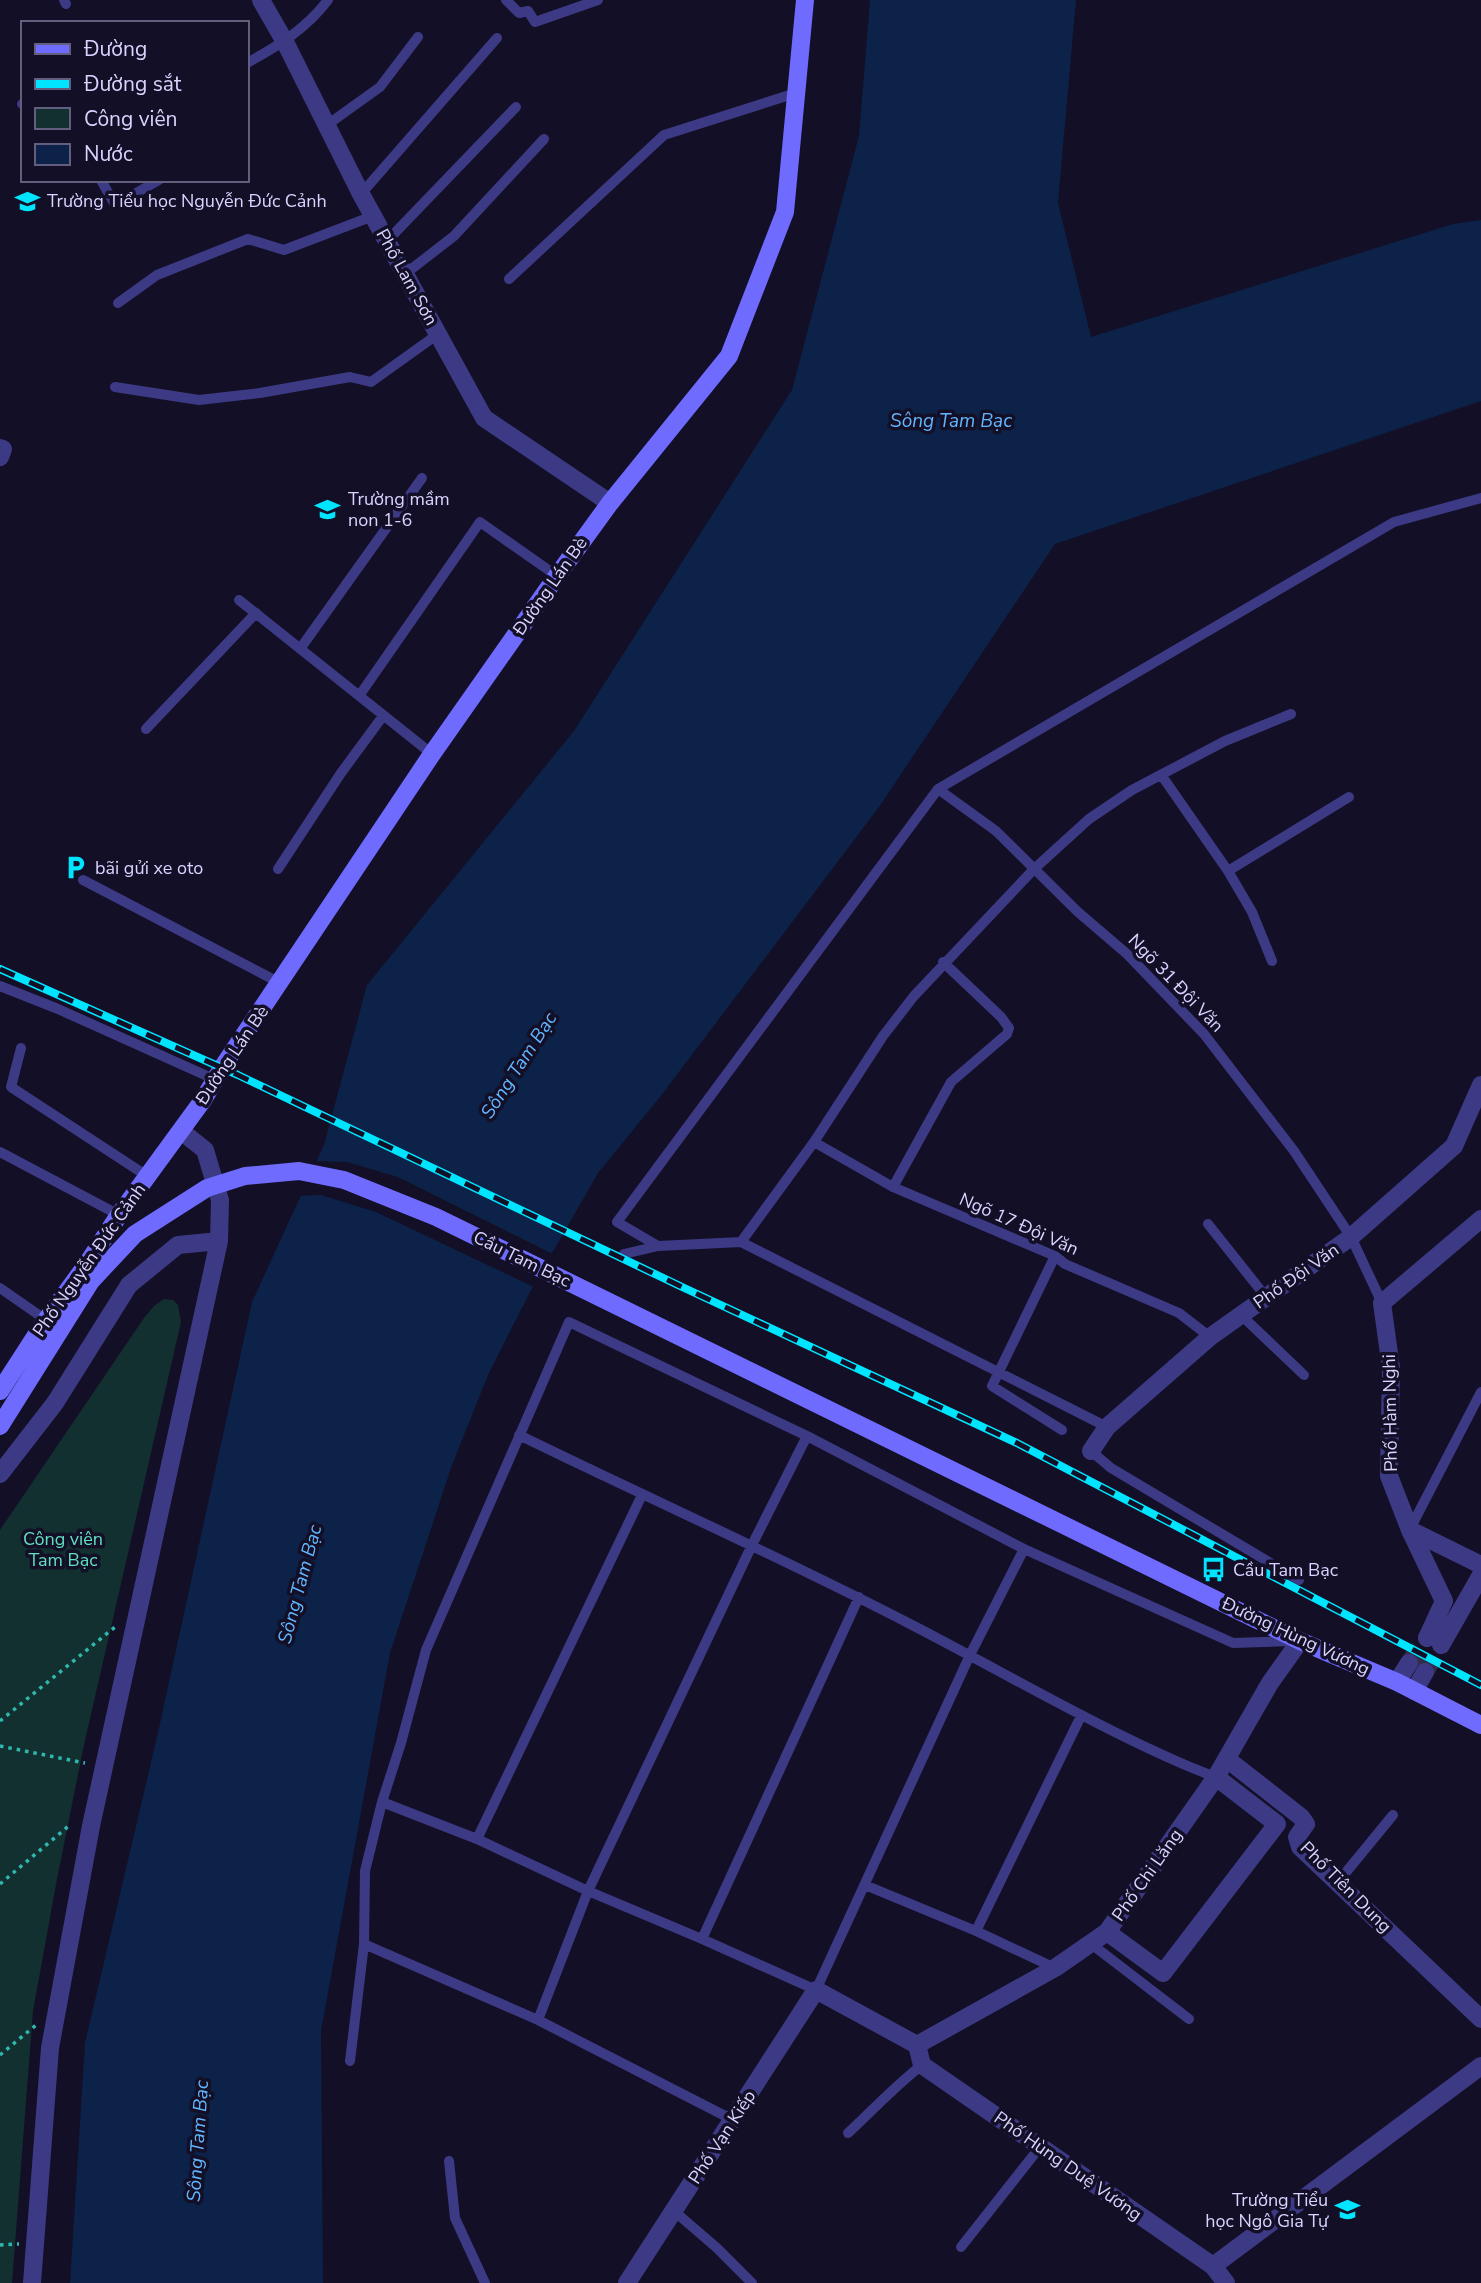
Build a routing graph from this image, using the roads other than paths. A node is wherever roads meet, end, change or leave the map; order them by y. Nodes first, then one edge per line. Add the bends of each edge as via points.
1 (261, 0) edge
2 (328, 0) edge
3 (506, 0) edge
4 (598, 0) edge
5 (805, 0) edge
6 (418, 37) dead end
7 (497, 38) dead end
8 (285, 42) junction
9 (248, 62) edge
10 (796, 93) junction
11 (516, 107) dead end
12 (327, 125) junction
13 (544, 139) dead end
14 (103, 182) edge
15 (155, 182) edge
16 (361, 194) junction
17 (373, 216) junction
18 (387, 242) junction
19 (405, 274) junction
20 (509, 279) dead end
21 (118, 303) dead end
22 (438, 334) junction
23 (115, 387) dead end
24 (0, 448) edge
25 (0, 457) edge
26 (422, 478) dead end
27 (1481, 498) edge
28 (610, 503) junction
29 (557, 576) junction
30 (239, 600) dead end
31 (256, 613) junction
32 (300, 649) junction
33 (359, 696) junction
34 (1291, 714) dead end
35 (383, 716) junction
36 (146, 729) dead end
37 (432, 754) junction
38 (1162, 776) junction
39 (939, 789) junction
40 (1349, 797) dead end
41 (278, 869) dead end
42 (1034, 869) junction
43 (1228, 871) junction
44 (83, 880) dead end
45 (1272, 961) dead end
46 (943, 962) junction
47 (280, 983) junction
48 (0, 986) edge
49 (21, 1048) dead end
50 (216, 1080) junction
51 (1481, 1085) edge
52 (181, 1131) junction
53 (814, 1142) junction
54 (0, 1152) edge
55 (148, 1176) junction
56 (893, 1187) junction
57 (119, 1215) junction
58 (1481, 1219) edge
59 (1208, 1224) dead end
60 (1351, 1237) junction
61 (219, 1241) junction
62 (741, 1242) junction
63 (658, 1246) junction
64 (624, 1254) dead end
65 (1055, 1256) junction
66 (0, 1288) edge
67 (1266, 1297) junction
68 (1382, 1303) junction
69 (1241, 1315) junction
70 (46, 1320) junction
71 (1210, 1336) junction
72 (999, 1372) junction
73 (1304, 1375) dead end
74 (0, 1391) edge
75 (1481, 1392) edge
76 (0, 1426) edge
77 (1107, 1427) junction
78 (1062, 1430) dead end
79 (519, 1435) junction
80 (807, 1436) junction
81 (1091, 1451) joint
82 (0, 1474) edge
83 (642, 1495) junction
84 (1409, 1530) junction
85 (752, 1545) junction
86 (1112, 1547) joint
87 (1024, 1549) junction
88 (1481, 1565) edge
89 (1481, 1575) edge
90 (1298, 1580) dead end
91 (859, 1597) junction
92 (1300, 1641) junction
93 (970, 1655) junction
94 (1397, 1682) junction
95 (1414, 1691) junction
96 (1082, 1716) junction
97 (1481, 1725) edge
98 (1227, 1759) junction
99 (1216, 1777) junction
100 (382, 1802) junction
101 (1393, 1815) dead end
102 (477, 1839) junction
103 (1338, 1882) junction
104 (865, 1885) junction
105 (589, 1891) junction
106 (976, 1931) junction
107 (1107, 1932) junction
108 (702, 1939) junction
109 (1090, 1943) junction
110 (364, 1944) junction
111 (1055, 1968) junction
112 (816, 1990) junction
113 (1189, 2019) dead end
114 (1481, 2019) edge
115 (538, 2020) junction
116 (918, 2045) junction
117 (350, 2061) dead end
118 (922, 2065) junction
119 (1481, 2066) edge
120 (733, 2120) junction
121 (848, 2133) dead end
122 (1040, 2147) junction
123 (449, 2161) dead end
124 (674, 2211) junction
125 (961, 2247) dead end
126 (1213, 2266) junction
127 (32, 2283) edge
128 (485, 2283) edge
129 (627, 2283) edge
130 (752, 2283) edge
131 (1226, 2283) edge

1 - 8 street, Phố Lam Sơn
2 - 8 lane
3 - 4 lane via 519,13 528,11 535,22
5 - 10 main road, Đường Lán Bè
6 - 12 lane via 380,87
7 - 16 lane
8 - 9 lane
8 - 12 street, Phố Lam Sơn
10 - 20 lane via 664,135
10 - 28 main road, Đường Lán Bè via 785,212 729,355
11 - 18 lane
12 - 16 street, Phố Lam Sơn
13 - 19 lane via 454,236
14 - 15 lane via 115,205
16 - 17 street, Phố Lam Sơn
17 - 18 street, Phố Lam Sơn
17 - 21 lane via 285,250 248,239 157,275
18 - 19 street, Phố Lam Sơn
19 - 22 street, Phố Lam Sơn
22 - 23 lane via 371,382 350,377 199,400
22 - 28 street, Phố Lam Sơn via 484,418
24 - 25 street
26 - 32 lane
27 - 39 lane via 1394,522
28 - 29 main road, Đường Lán Bè
29 - 33 lane via 480,522
29 - 37 main road, Đường Lán Bè
30 - 31 lane
31 - 32 lane
31 - 36 lane
32 - 33 lane
33 - 35 lane
34 - 38 lane via 1225,741
35 - 37 lane
35 - 41 lane
37 - 47 main road, Đường Lán Bè
38 - 42 lane via 1089,819
38 - 43 lane
39 - 42 lane, Ngõ 31 Đội Văn via 996,831
39 - 63 lane via 617,1222
40 - 43 lane
42 - 46 lane
42 - 60 lane, Ngõ 31 Đội Văn via 1127,954 1204,1034 1294,1151
43 - 45 lane
44 - 47 lane
46 - 53 lane via 883,1036
46 - 56 lane via 1009,1028 951,1083
47 - 50 main road, Đường Lán Bè
48 - 50 lane
49 - 55 lane via 11,1087
50 - 52 main road, Đường Lán Bè
51 - 60 street, Phố Đội Văn via 1454,1146
52 - 55 main road, Phố Nguyễn Đức Cảnh
52 - 61 street via 205,1150 220,1200
53 - 56 lane, Ngõ 17 Đội Văn
53 - 62 lane
54 - 57 lane
55 - 57 main road, Phố Nguyễn Đức Cảnh
56 - 65 lane, Ngõ 17 Đội Văn
57 - 70 main road, Phố Nguyễn Đức Cảnh
58 - 68 street
59 - 67 lane
60 - 67 street, Phố Đội Văn
60 - 68 lane, Ngõ 31 Đội Văn
61 - 82 street via 178,1245 129,1285 55,1403
61 - 127 street via 66,1958 50,2048
62 - 63 lane
62 - 72 lane
63 - 64 lane
65 - 71 lane, Ngõ 17 Đội Văn via 1179,1313
65 - 72 lane
66 - 70 lane
67 - 69 street, Phố Đội Văn
68 - 84 street, Phố Hàm Nghi via 1391,1368 1389,1476
69 - 71 street, Phố Đội Văn
69 - 73 lane
70 - 74 main road, Phố Nguyễn Đức Cảnh
71 - 77 street, Phố Đội Văn
72 - 77 lane
72 - 78 lane via 992,1386
75 - 84 lane
76 - 86 main road, Cầu Tam Bạc via 92,1281 135,1234 206,1188 245,1176 299,1171 344,1180 436,1217
77 - 81 street, Phố Đội Văn
79 - 80 lane via 569,1322
79 - 83 lane
79 - 100 lane via 426,1650
80 - 85 lane
80 - 87 lane
81 - 90 lane via 1111,1468
83 - 85 lane
83 - 102 lane
84 - 88 street
84 - 89 street, Phố Hàm Nghi via 1444,1601 1434,1641
85 - 91 lane
85 - 105 lane
86 - 92 main road, Đường Hùng Vương
87 - 92 lane via 1233,1643
87 - 93 lane
91 - 93 lane
91 - 108 lane
92 - 94 main road, Đường Hùng Vương
92 - 98 street, Phố Chi Lăng
93 - 96 lane
93 - 104 lane
94 - 95 main road, Đường Hùng Vương
94 - 95 street via 1417,1667
95 - 97 main road, Đường Hùng Vương
96 - 99 lane
96 - 106 lane
98 - 99 street, Phố Chi Lăng
98 - 103 street, Phố Tiên Dung via 1301,1816 1306,1824 1297,1837 1300,1847
99 - 107 street, Phố Chi Lăng
99 - 107 street via 1277,1824 1163,1973
100 - 102 lane
100 - 110 lane via 365,1871
101 - 103 lane
102 - 105 lane
103 - 114 street, Phố Tiên Dung
104 - 106 lane
104 - 112 lane
105 - 108 lane
105 - 115 lane
106 - 111 lane
107 - 109 street, Phố Chi Lăng
108 - 112 lane
109 - 111 street, Phố Chi Lăng
109 - 113 lane
110 - 115 lane
110 - 117 lane
111 - 116 street, Phố Chi Lăng
112 - 116 street
112 - 120 street, Phố Vạn Kiếp
115 - 120 lane
116 - 118 street
118 - 121 lane
118 - 122 street, Phố Hùng Duệ Vương
119 - 126 street
120 - 124 street, Phố Vạn Kiếp
122 - 125 lane
122 - 126 street, Phố Hùng Duệ Vương
123 - 128 lane via 455,2218
124 - 129 street, Phố Vạn Kiếp
124 - 130 lane
126 - 131 street, Phố Hùng Duệ Vương

